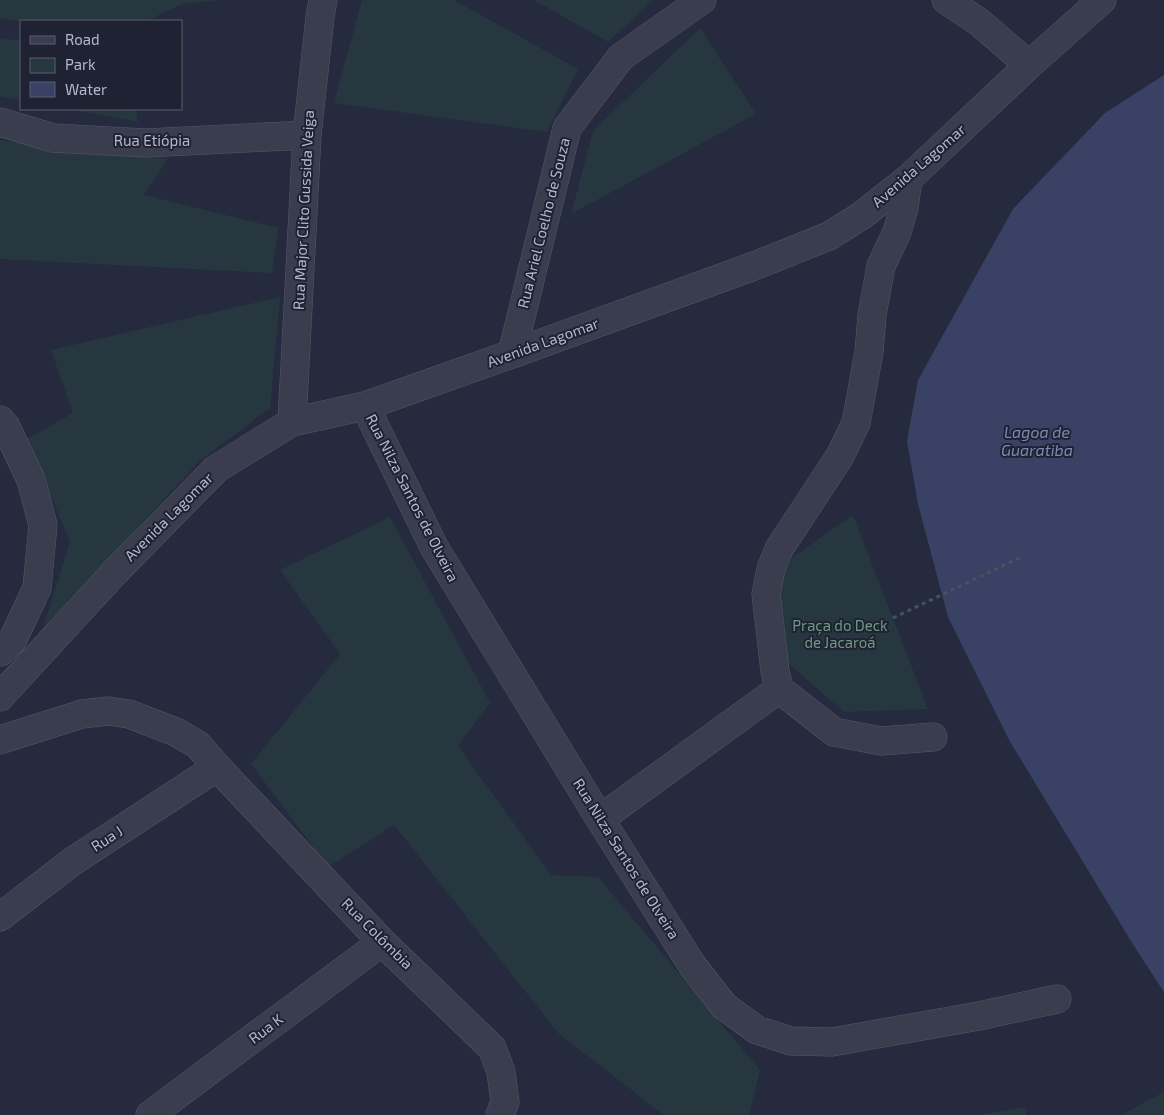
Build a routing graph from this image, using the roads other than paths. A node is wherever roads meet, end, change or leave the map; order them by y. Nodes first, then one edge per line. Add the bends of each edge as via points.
1 (323, 0) edge
2 (702, 0) edge
3 (946, 0) edge
4 (1102, 0) edge
5 (1028, 65) junction
6 (0, 122) edge
7 (307, 135) junction
8 (908, 179) junction
9 (512, 354) junction
10 (365, 406) junction
11 (0, 420) edge
12 (292, 422) junction
13 (0, 652) edge
14 (779, 689) junction
15 (0, 697) edge
16 (933, 737) dead end
17 (0, 740) edge
18 (217, 767) junction
19 (600, 819) junction
20 (0, 916) edge
21 (382, 942) junction
22 (1056, 999) dead end
23 (150, 1115) edge
24 (500, 1115) edge

1 - 7 street, Rua Major Clito Gussida Veiga
2 - 9 street, Rua Ariel Coelho de Souza via 621,57 567,128
3 - 5 street via 979,22
4 - 5 street, Avenida Lagomar
5 - 8 street, Avenida Lagomar
6 - 7 street, Rua Etiópia via 53,138 146,143
7 - 12 street, Rua Major Clito Gussida Veiga
8 - 9 street, Avenida Lagomar via 861,216 829,236
8 - 14 street via 897,232 881,266 856,423 840,456 779,549 770,569 766,594
9 - 10 street, Avenida Lagomar
10 - 12 street, Avenida Lagomar
10 - 19 street, Rua Nilza Santos de Olveira via 434,547
11 - 13 street via 31,480 43,525 37,588 12,641
12 - 15 street, Avenida Lagomar via 216,469
14 - 16 street via 834,732 881,741
14 - 19 street
17 - 18 street, Rua Colômbia via 82,714 108,711 129,714 176,732 198,744
18 - 20 street, Rua J via 73,861
18 - 21 street, Rua Colômbia
19 - 22 street, Rua Nilza Santos de Olveira via 692,965 724,1006 757,1030 791,1042 832,1042
21 - 23 street, Rua K
21 - 24 street, Rua Colômbia via 492,1048 501,1072 505,1102

